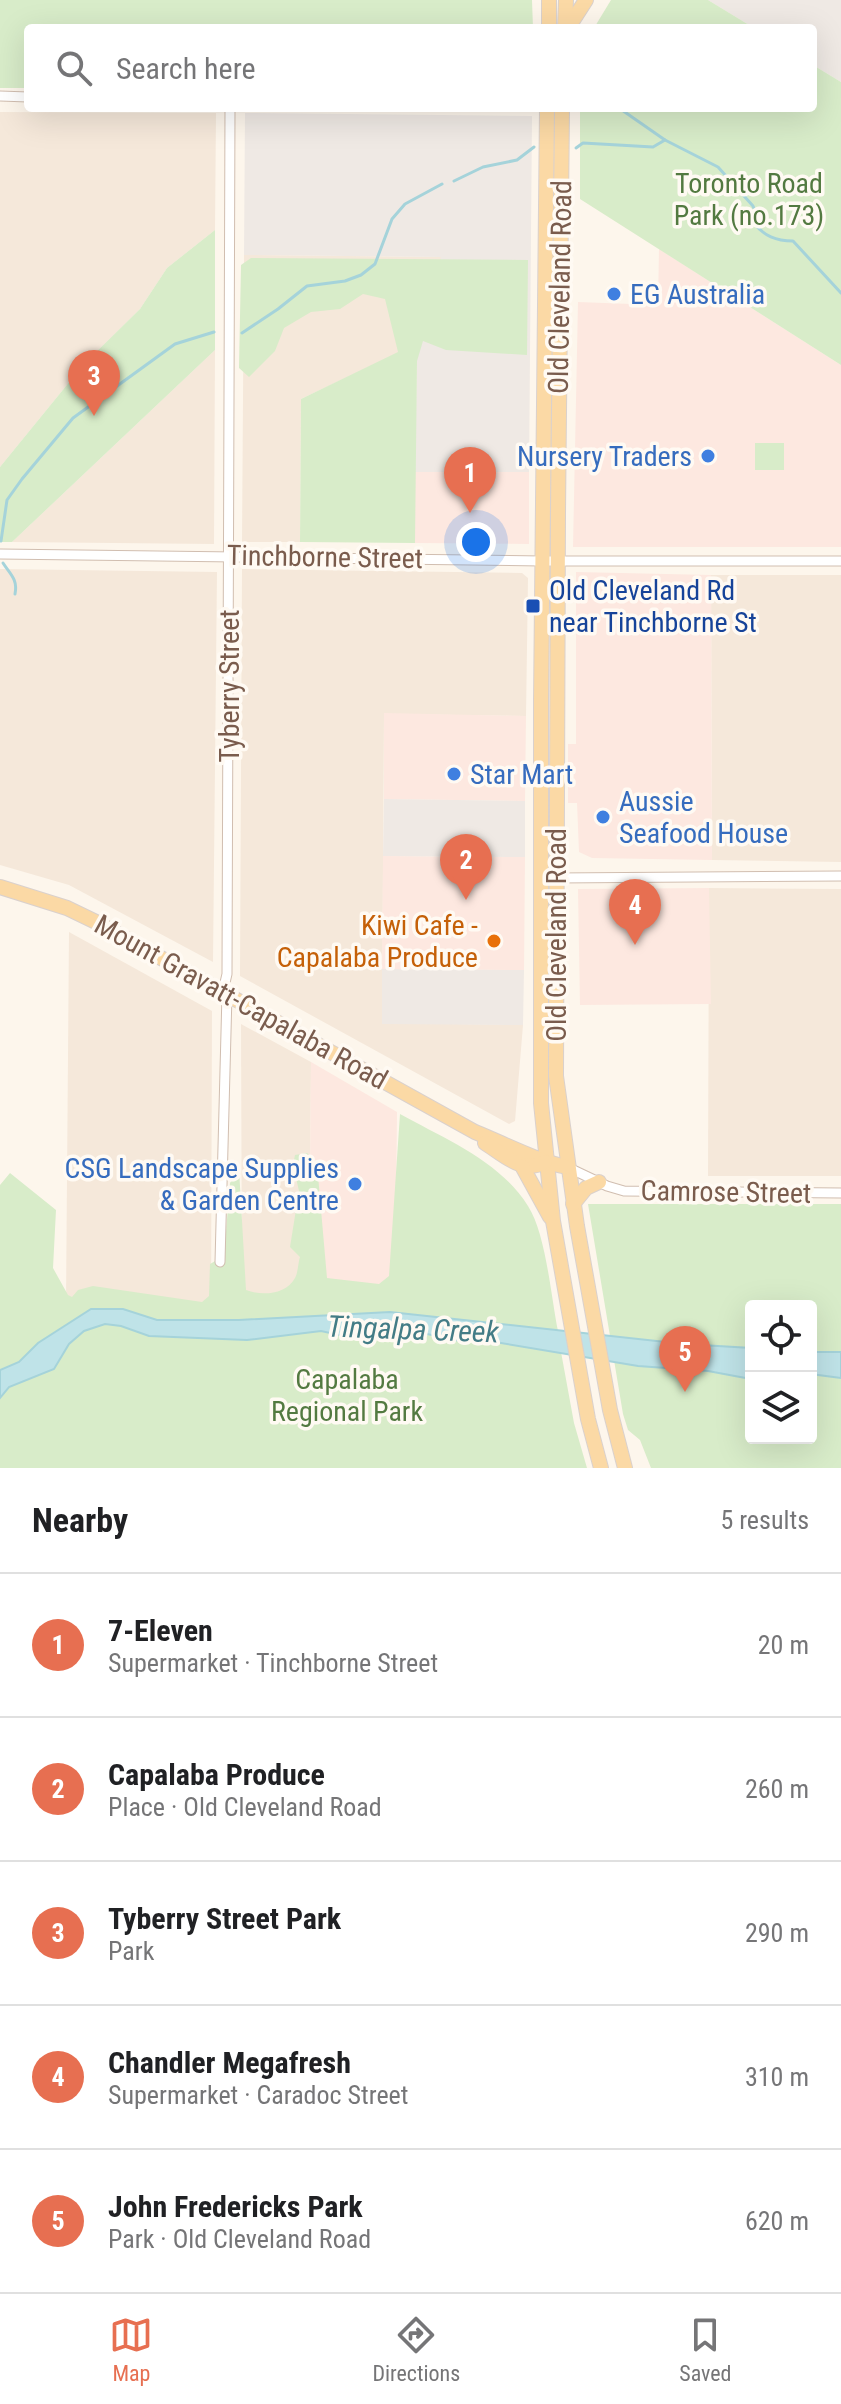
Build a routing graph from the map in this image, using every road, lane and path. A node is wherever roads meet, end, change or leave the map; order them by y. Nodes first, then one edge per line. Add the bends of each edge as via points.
1 (549, 0) edge
2 (566, 0) edge
3 (586, 0) edge
4 (549, 24) edge
5 (567, 24) edge
6 (570, 24) edge
7 (0, 96) edge
8 (24, 97) edge
9 (230, 112) edge
10 (547, 112) edge
11 (562, 112) edge
12 (0, 554) edge
13 (228, 556) junction
14 (542, 561) junction
15 (558, 561) junction
16 (841, 561) edge
17 (841, 876) edge
18 (556, 878) junction
19 (0, 887) edge
20 (227, 994) junction
21 (542, 1124) junction
22 (475, 1132) junction
23 (498, 1141) junction
24 (545, 1162) junction
25 (522, 1166) junction
26 (567, 1167) junction
27 (599, 1182) junction
28 (841, 1193) edge
29 (573, 1204) junction
30 (553, 1221) junction
31 (220, 1262) dead end
32 (601, 1468) edge
33 (625, 1468) edge

1 - 4 main road
2 - 5 main road
3 - 6 main road
7 - 8 street
9 - 13 street, Tyberry Street
10 - 14 main road, Old Cleveland Road
11 - 15 main road, Old Cleveland Road
12 - 13 street, Tinchborne Street
13 - 14 street, Tinchborne Street
13 - 20 street, Tyberry Street
14 - 15 street, Tinchborne Street
14 - 21 main road, Old Cleveland Road
15 - 16 street, Tinchborne Street
15 - 18 main road, Old Cleveland Road
17 - 18 street
18 - 26 main road, Old Cleveland Road via 556,1076
19 - 20 main road, Mount Gravatt-Capalaba Road via 67,908
20 - 22 main road, Mount Gravatt-Capalaba Road
20 - 31 street, Tyberry Street
21 - 23 main road via 522,1143
21 - 24 main road, Old Cleveland Road
22 - 23 main road, Mount Gravatt-Capalaba Road
22 - 25 main road, Mount Gravatt-Capalaba Road
23 - 24 main road, Mount Gravatt-Capalaba Road
24 - 25 main road, Mount Gravatt-Capalaba Road
24 - 26 main road, Mount Gravatt-Capalaba Road
24 - 30 main road, Old Cleveland Road
25 - 30 main road
26 - 27 street, Camrose Street
26 - 29 main road, Old Cleveland Road
27 - 28 street, Camrose Street via 636,1192
27 - 29 main road via 583,1190
29 - 33 main road, Old Cleveland Road
30 - 32 main road, Old Cleveland Road

